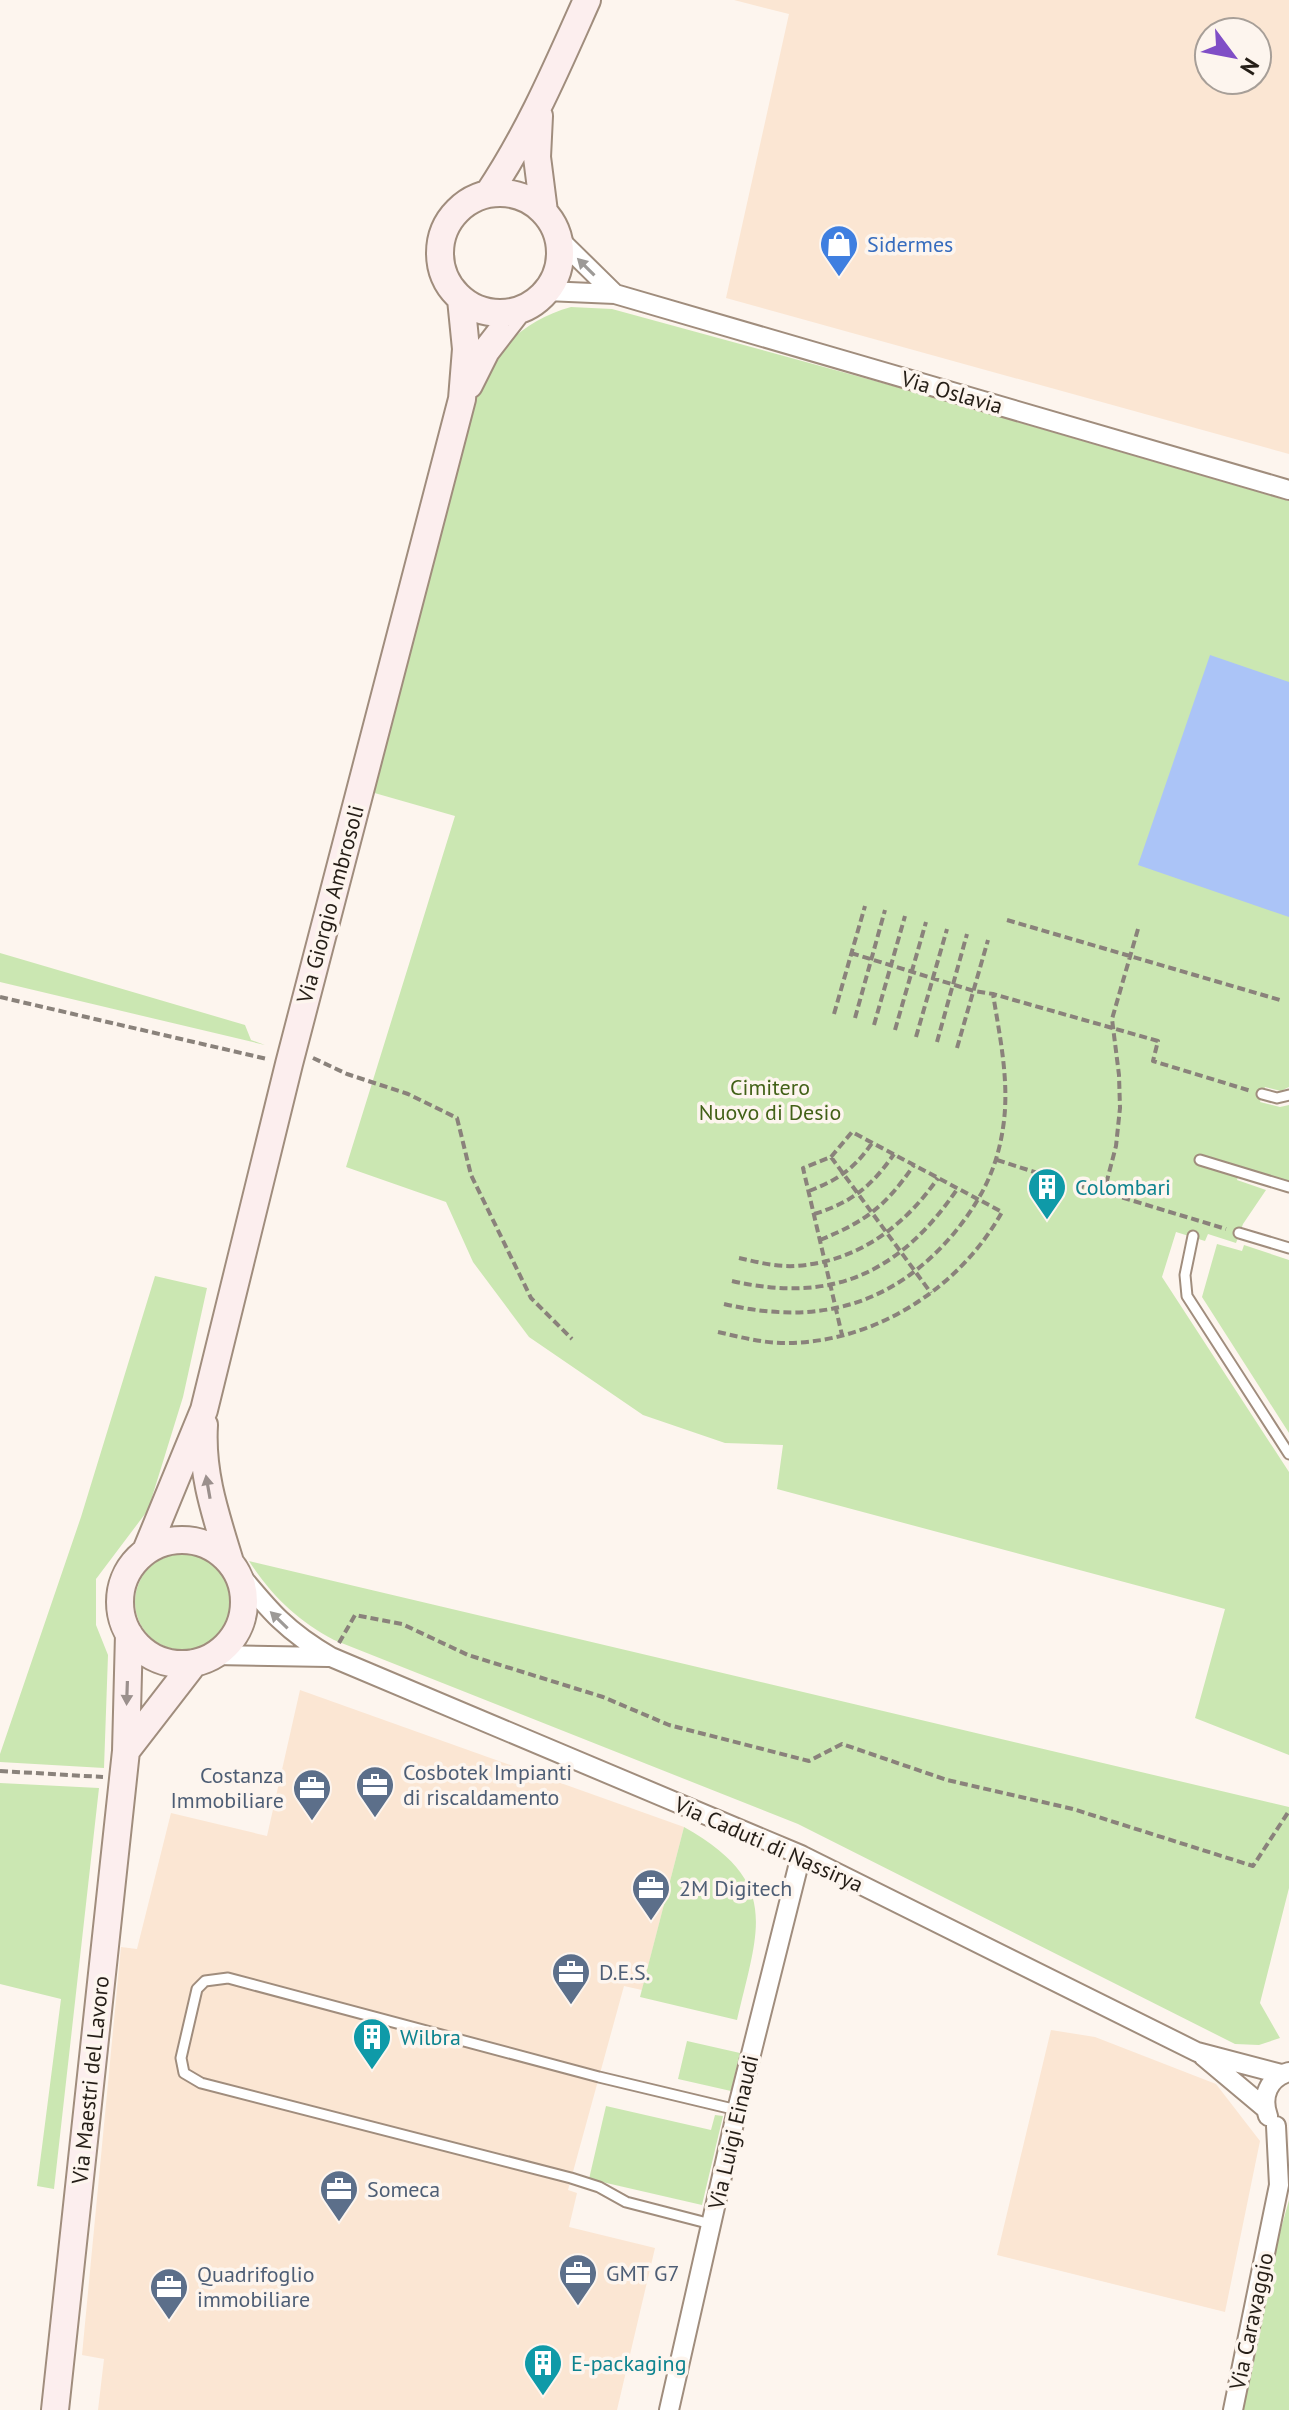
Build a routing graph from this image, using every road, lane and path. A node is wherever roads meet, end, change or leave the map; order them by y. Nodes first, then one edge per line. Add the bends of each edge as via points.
1 (587, 0) edge
2 (540, 107) junction
3 (488, 194) junction
4 (544, 212) junction
5 (558, 238) junction
6 (546, 291) junction
7 (615, 294) junction
8 (461, 299) junction
9 (517, 311) junction
10 (462, 399) junction
11 (1289, 490) edge
12 (865, 906) dead end
13 (885, 910) dead end
14 (905, 916) dead end
15 (1007, 920) dead end
16 (926, 922) dead end
17 (947, 929) dead end
18 (1138, 929) dead end
19 (967, 934) dead end
20 (988, 940) dead end
21 (851, 953) junction
22 (1130, 956) junction
23 (871, 959) junction
24 (891, 965) junction
25 (911, 972) junction
26 (933, 978) junction
27 (953, 985) junction
28 (974, 991) junction
29 (993, 994) junction
30 (0, 997) edge
31 (1280, 1000) dead end
32 (834, 1014) dead end
33 (855, 1018) dead end
34 (874, 1025) dead end
35 (1112, 1028) junction
36 (895, 1030) dead end
37 (916, 1037) dead end
38 (937, 1042) dead end
39 (957, 1048) dead end
40 (291, 1056) junction
41 (1262, 1094) joint
42 (1289, 1095) edge
43 (872, 1143) junction
44 (894, 1154) junction
45 (831, 1157) junction
46 (997, 1160) junction
47 (1200, 1160) dead end
48 (914, 1165) junction
49 (844, 1176) junction
50 (1050, 1177) dead end
51 (938, 1178) junction
52 (1076, 1185) dead end
53 (1289, 1187) edge
54 (958, 1188) junction
55 (808, 1192) junction
56 (1104, 1192) junction
57 (858, 1195) junction
58 (980, 1200) junction
59 (814, 1214) junction
60 (872, 1215) junction
61 (1239, 1233) joint
62 (886, 1234) junction
63 (1193, 1236) dead end
64 (820, 1240) junction
65 (1289, 1248) edge
66 (901, 1252) junction
67 (739, 1258) dead end
68 (825, 1261) junction
69 (915, 1272) junction
70 (732, 1281) dead end
71 (830, 1286) junction
72 (932, 1294) junction
73 (724, 1304) dead end
74 (836, 1309) junction
75 (718, 1332) dead end
76 (842, 1335) junction
77 (572, 1339) dead end
78 (204, 1410) junction
79 (1289, 1454) edge
80 (146, 1551) junction
81 (233, 1566) junction
82 (129, 1634) junction
83 (331, 1657) junction
84 (204, 1659) junction
85 (126, 1751) junction
86 (0, 1771) edge
87 (122, 1777) junction
88 (1289, 1811) edge
89 (801, 1855) junction
90 (1197, 2052) junction
91 (1286, 2070) edge
92 (1265, 2108) junction
93 (737, 2110) junction
94 (1283, 2129) edge
95 (1289, 2166) edge
96 (1279, 2185) junction
97 (711, 2224) junction
98 (55, 2410) edge
99 (669, 2410) edge
100 (1233, 2410) edge

1 - 2 main road
2 - 3 main road
2 - 4 main road via 537,157
3 - 4 main road via 518,196
3 - 8 main road via 470,201 444,229 441,267
4 - 5 main road
5 - 6 main road via 556,275
7 -> 5 street, Via Oslavia
6 - 7 street, Via Oslavia
6 - 9 main road
7 - 11 street, Via Oslavia
8 - 9 main road via 488,312
8 - 10 main road, Via Giorgio Ambrosoli via 466,349
9 - 10 main road, Via Giorgio Ambrosoli via 486,351
10 - 40 main road, Via Giorgio Ambrosoli
12 - 21 path
13 - 23 path
14 - 24 path
15 - 22 path
16 - 25 path
17 - 26 path
18 - 22 path
19 - 27 path
20 - 28 path
21 - 23 path
21 - 32 path
22 - 31 path
22 - 35 path
23 - 24 path
23 - 33 path
24 - 25 path
24 - 34 path
25 - 26 path
25 - 36 path
26 - 27 path
26 - 37 path
27 - 28 path
27 - 38 path
28 - 29 path
28 - 39 path
29 - 35 path
29 - 46 path via 1006,1084
30 - 40 path
35 - 41 path via 1158,1041 1153,1061
35 - 56 path via 1120,1108
40 - 77 path via 408,1094 457,1118 471,1175 531,1298
40 - 78 main road, Via Giorgio Ambrosoli
41 - 42 lane
43 - 44 path
43 - 45 path via 852,1132
43 - 49 path
44 - 48 path
44 - 57 path
45 - 49 path
45 - 55 path via 803,1168
46 - 50 path
46 - 58 path
47 - 53 lane
48 - 51 path
48 - 60 path
49 - 55 path
49 - 57 path
51 - 54 path
51 - 62 path
52 - 56 path
54 - 58 path
54 - 66 path via 931,1225
55 - 59 path
56 - 61 path
57 - 59 path
57 - 60 path
58 - 69 path
58 - 72 path via 1002,1212 973,1254
59 - 64 path
60 - 62 path
60 - 64 path
61 - 65 lane
62 - 66 path
62 - 68 path
63 - 79 lane via 1185,1275 1187,1296
64 - 68 path
66 - 69 path
66 - 71 path
67 - 68 path via 795,1266
68 - 71 path
69 - 72 path
69 - 74 path via 881,1293
70 - 71 path via 766,1289
71 - 74 path
72 - 76 path
73 - 74 path via 775,1313
74 - 76 path
75 - 76 path via 784,1343
78 - 80 main road, Via Giorgio Ambrosoli
81 -> 78 main road, Via Giorgio Ambrosoli via 208,1491
80 - 81 main road via 167,1541 190,1540 212,1547
80 - 82 main road via 128,1572 120,1599
83 -> 81 street, Via Caduti di Nassirya via 278,1620
81 - 84 main road via 243,1589 242,1617 229,1643
82 - 84 main road via 157,1659 175,1664
82 -> 85 main road, Via Maestri del Lavoro
83 - 84 street, Via Caduti di Nassirya
83 - 88 path via 355,1615 402,1624 468,1655 603,1697 669,1725 809,1761 842,1744 947,1780 1073,1809 1253,1866
83 - 89 street, Via Caduti di Nassirya
84 - 85 main road, Via Maestri del Lavoro
85 - 87 main road, Via Maestri del Lavoro
86 - 87 path
87 - 98 main road, Via Maestri del Lavoro
89 - 90 street, Via Caduti di Nassirya
89 - 93 street, Via Luigi Einaudi
90 - 91 street, Via Caduti di Nassirya
90 - 92 street, Via Caduti di Nassirya
91 - 92 street via 1268,2089
92 - 94 street, Via Caduti di Nassirya
93 - 97 street, Via Luigi Einaudi
93 - 97 lane via 228,1978 205,1981 197,1989 181,2058 184,2073 201,2083 571,2178 626,2202
94 - 96 street, Via Caravaggio
95 - 96 street, Via Caravaggio
96 - 100 street, Via Caravaggio
97 - 99 street, Via Luigi Einaudi

